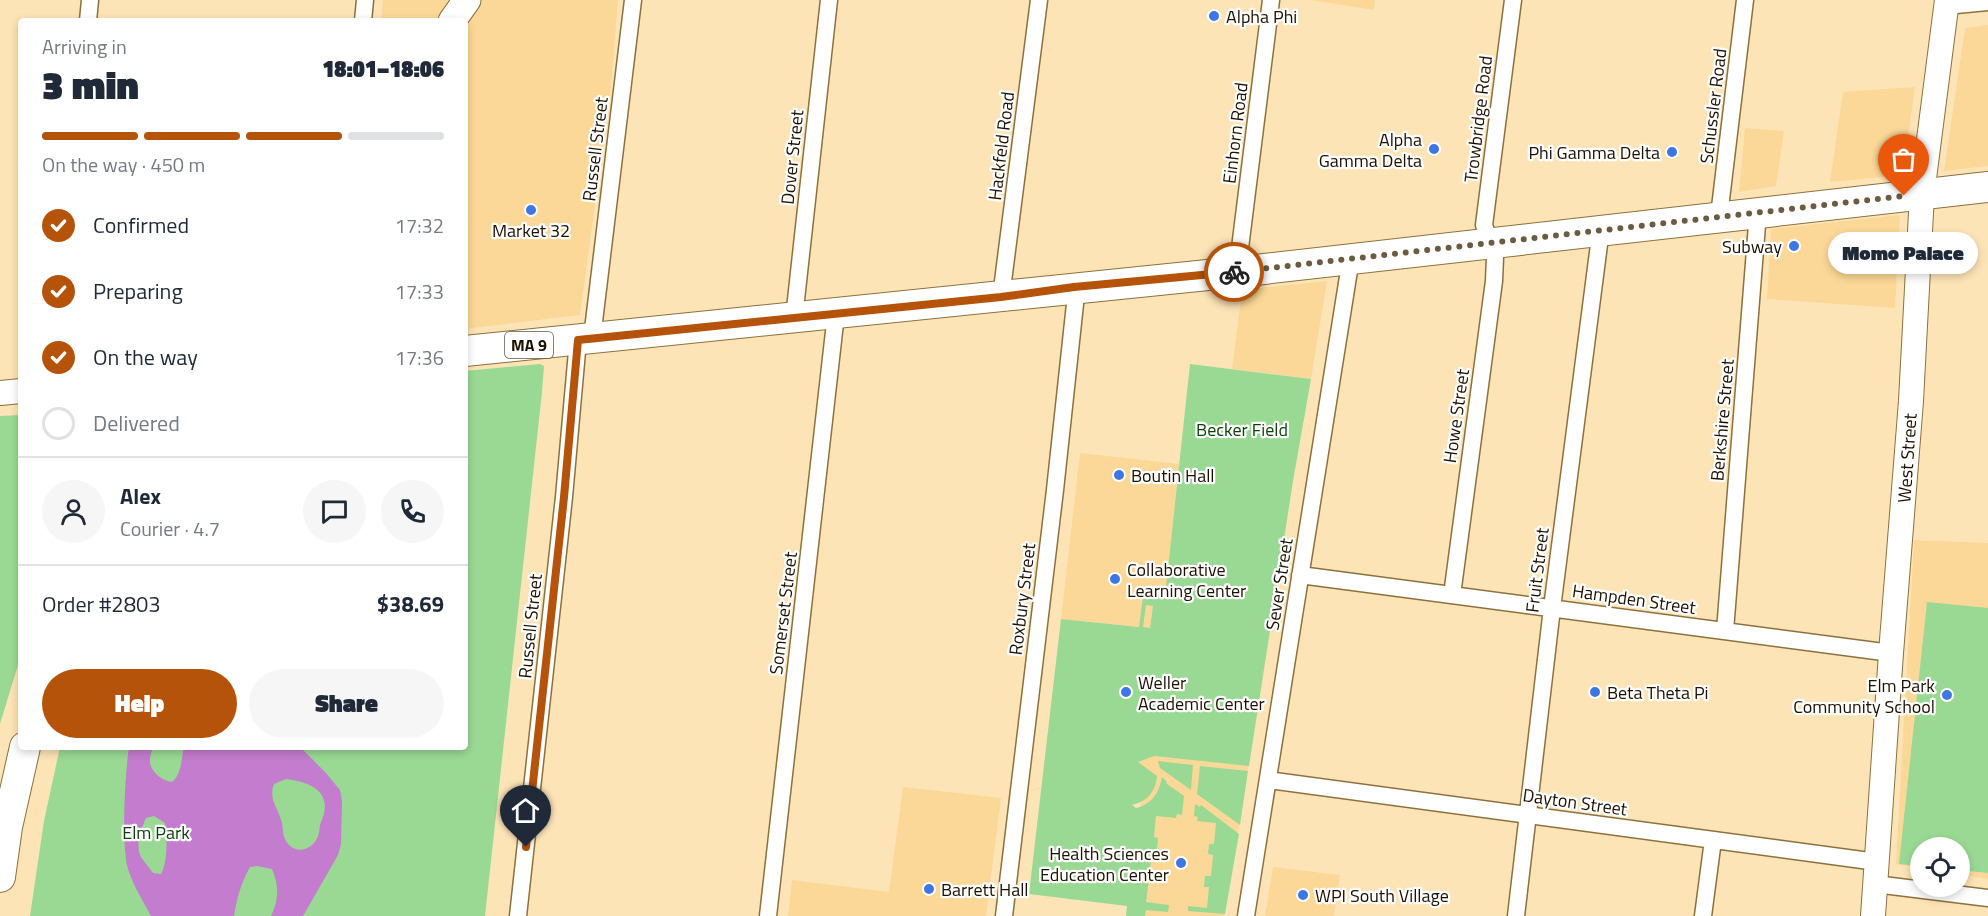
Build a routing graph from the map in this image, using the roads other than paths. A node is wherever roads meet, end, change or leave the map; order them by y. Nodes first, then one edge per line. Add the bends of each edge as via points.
1 (90, 0) edge
2 (365, 0) edge
3 (467, 0) edge
4 (633, 0) edge
5 (829, 0) edge
6 (1039, 0) edge
7 (1271, 0) edge
8 (1513, 0) edge
9 (1745, 0) edge
10 (1988, 2) edge
11 (1946, 3) edge
12 (88, 18) edge
13 (363, 18) edge
14 (454, 18) edge
15 (1988, 187) edge
16 (1922, 194) junction
17 (1758, 212) junction
18 (1719, 216) junction
19 (1601, 229) junction
20 (1490, 242) junction
21 (1351, 258) junction
22 (1237, 272) junction
23 (1074, 287) junction
24 (1001, 297) junction
25 (836, 314) junction
26 (794, 318) junction
27 (585, 339) junction
28 (468, 351) edge
29 (18, 391) edge
30 (0, 393) edge
31 (1300, 575) junction
32 (1452, 595) junction
33 (1552, 608) junction
34 (1725, 631) junction
35 (1891, 652) junction
36 (24, 750) edge
37 (1268, 780) junction
38 (1527, 815) junction
39 (1713, 840) junction
40 (1876, 873) junction
41 (0, 877) edge
42 (1988, 898) edge
43 (518, 916) edge
44 (768, 916) edge
45 (1004, 916) edge
46 (1246, 916) edge
47 (1516, 916) edge
48 (1703, 916) edge
49 (1873, 916) edge

1 - 12 street
2 - 13 street
3 - 14 main road
4 - 27 street, Russell Street
5 - 26 street, Dover Street
6 - 24 street, Hackfeld Road
7 - 22 street, Einhorn Road
8 - 20 street, Trowbridge Road via 1484,225
9 - 18 street, Schussler Road
10 - 11 street
11 - 16 street, West Street
15 - 16 highway, MA 9
16 - 17 highway, MA 9
16 - 35 street, West Street via 1911,409
17 - 18 highway, MA 9
17 - 34 street, Berkshire Street
18 - 19 highway, MA 9
19 - 20 highway, MA 9
19 - 33 street, Fruit Street
20 - 21 highway, MA 9
20 - 32 street, Howe Street via 1495,257 1494,281
21 - 22 highway, MA 9
21 - 31 street, Sever Street
22 - 23 highway, MA 9
23 - 24 highway, MA 9
23 - 45 street, Roxbury Street via 1055,490
24 - 25 highway, MA 9
25 - 26 highway, MA 9
25 - 44 street, Somerset Street
26 - 27 highway, MA 9
27 - 28 highway, MA 9
27 - 43 street, Russell Street
29 - 30 street
31 - 32 street, Hampden Street
31 - 37 street, Sever Street
32 - 33 street, Hampden Street
33 - 34 street, Hampden Street
33 - 38 street, Fruit Street
34 - 35 street, Hampden Street
35 - 40 street, West Street
36 - 41 highway
37 - 38 street, Dayton Street
37 - 46 street, Sever Street
38 - 39 street, Dayton Street
38 - 47 street, Fruit Street
39 - 40 street, Dayton Street
39 - 48 street
40 - 42 street, Dayton Street
40 - 49 street, West Street

